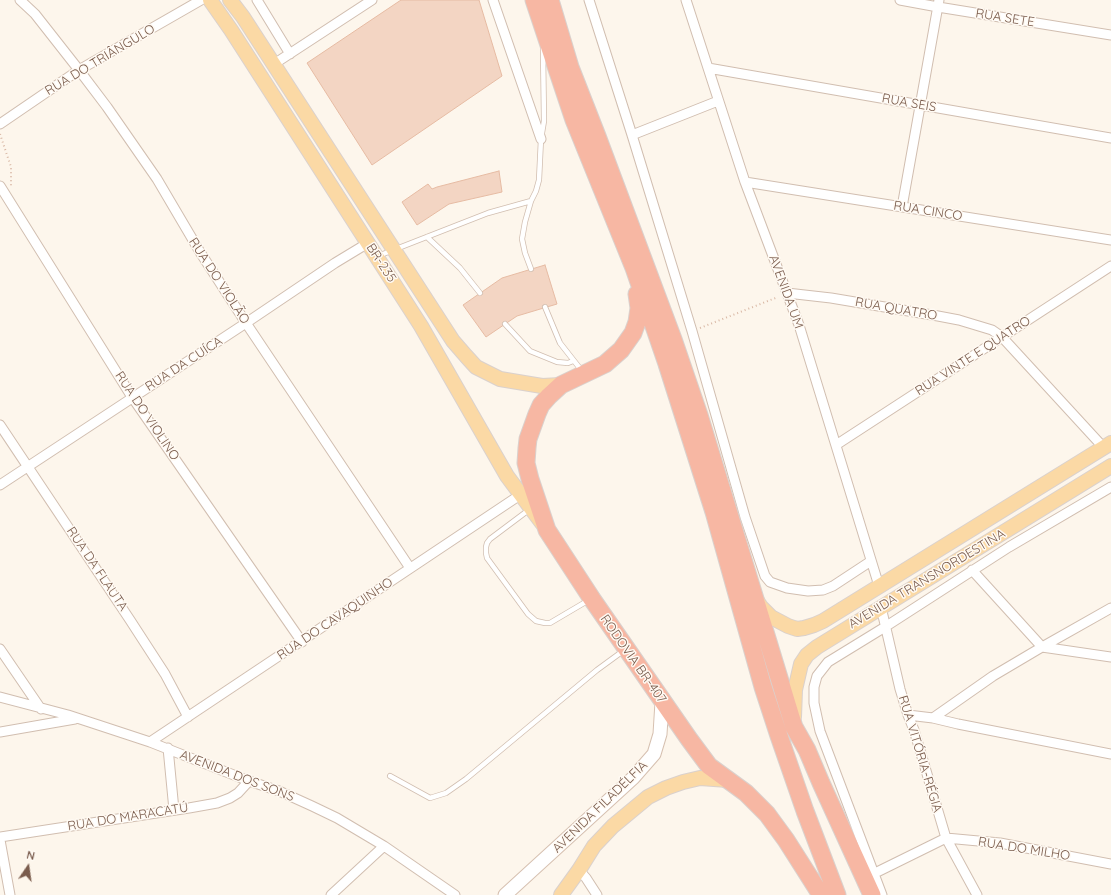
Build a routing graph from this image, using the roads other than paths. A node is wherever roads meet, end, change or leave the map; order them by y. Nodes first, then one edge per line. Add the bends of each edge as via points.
1 (20, 0) edge
2 (202, 0) edge
3 (210, 0) edge
4 (230, 0) edge
5 (257, 0) edge
6 (352, 0) edge
7 (372, 0) edge
8 (493, 0) edge
9 (534, 0) edge
10 (550, 0) edge
11 (589, 0) edge
12 (686, 0) edge
13 (900, 0) edge
14 (938, 4) edge
15 (357, 9) junction
16 (543, 27) junction
17 (1111, 35) edge
18 (290, 54) junction
19 (274, 64) junction
20 (708, 68) junction
21 (79, 70) junction
22 (718, 101) junction
23 (920, 104) junction
24 (0, 124) edge
25 (632, 135) junction
26 (1111, 138) edge
27 (541, 139) junction
28 (745, 182) junction
29 (0, 186) edge
30 (531, 201) junction
31 (902, 207) junction
32 (427, 237) junction
33 (1111, 240) edge
34 (368, 243) junction
35 (395, 250) junction
36 (376, 256) junction
37 (1111, 266) edge
38 (634, 268) junction
39 (531, 269) dead end
40 (480, 293) dead end
41 (788, 293) junction
42 (545, 307) dead end
43 (246, 323) junction
44 (505, 324) dead end
45 (1002, 337) junction
46 (573, 361) junction
47 (585, 374) junction
48 (561, 385) junction
49 (132, 397) junction
50 (0, 425) edge
51 (836, 445) junction
52 (1107, 445) edge
53 (1111, 466) edge
54 (28, 467) junction
55 (0, 485) edge
56 (1111, 487) edge
57 (520, 495) junction
58 (531, 508) junction
59 (738, 519) junction
60 (547, 530) junction
61 (871, 561) junction
62 (410, 568) junction
63 (972, 570) junction
64 (879, 586) junction
65 (751, 590) junction
66 (592, 598) junction
67 (881, 607) junction
68 (1111, 608) edge
69 (885, 627) junction
70 (302, 642) junction
71 (1042, 647) junction
72 (0, 649) edge
73 (626, 649) junction
74 (1111, 657) edge
75 (0, 697) edge
76 (662, 702) junction
77 (41, 709) junction
78 (908, 715) junction
79 (188, 717) junction
80 (77, 718) junction
81 (933, 718) junction
82 (794, 727) junction
83 (0, 732) edge
84 (150, 742) junction
85 (168, 748) junction
86 (1111, 754) edge
87 (390, 776) dead end
88 (728, 780) junction
89 (249, 781) junction
90 (174, 810) junction
91 (0, 837) edge
92 (946, 838) junction
93 (0, 840) edge
94 (384, 846) junction
95 (1111, 864) edge
96 (579, 870) junction
97 (873, 874) junction
98 (10, 895) edge
99 (331, 895) edge
100 (455, 895) edge
101 (505, 895) edge
102 (560, 895) edge
103 (597, 895) edge
104 (821, 895) edge
105 (837, 895) edge
106 (872, 895) edge
107 (882, 895) edge
108 (977, 895) edge

1 - 21 street, RUA DO VIOLÃO via 35,14
2 - 21 street, RUA DO TRIÂNGULO
3 - 34 main road, BR-235 / BR-235
4 - 19 main road, BR-235 / BR-235
5 - 18 street
6 - 15 street
7 - 15 street
8 - 27 street
9 - 16 highway
10 - 59 highway via 570,67
11 - 25 street
12 - 20 street, AVENIDA UM
13 - 14 street, RUA SETE
14 - 17 street, RUA SETE
14 - 23 street
15 - 18 street
16 - 27 lane via 544,121
16 - 38 highway via 574,120
18 - 19 street
19 - 35 main road, BR-235 / BR-235
20 - 22 street, AVENIDA UM
20 - 23 street, RUA SEIS
21 - 24 street, RUA DO TRIÂNGULO
21 - 43 street, RUA DO VIOLÃO via 157,179
22 - 25 street
22 - 28 street, AVENIDA UM
23 - 26 street, RUA SEIS
23 - 31 street
25 - 59 street via 692,331
27 - 30 lane via 539,180
28 - 31 street, RUA CINCO
28 - 41 street, AVENIDA UM
29 - 49 street, RUA DO VIOLINO
30 - 32 lane via 488,213
30 - 39 lane via 522,239
31 - 33 street, RUA CINCO
32 - 35 lane
32 - 40 lane via 460,268
34 - 36 main road, BR-235 / BR-235
34 - 43 street, RUA DA CUÍCA
35 - 36 lane
35 - 48 main road, BR-235 / BR-235 via 453,341 476,367 500,379 542,386
36 - 57 main road, BR-235 / BR-235 via 437,353
37 - 45 street, RUA VINTE E QUATRO
38 - 47 highway via 639,308 633,333 614,358
38 - 105 highway via 711,505 763,687
41 - 45 street, RUA QUATRO via 959,320 992,330
41 - 51 street, AVENIDA UM
42 - 46 lane via 560,343
43 - 49 street, RUA DA CUÍCA
43 - 62 street, RUA DO VIOLÃO
44 - 46 lane via 530,351 557,362
45 - 51 street, RUA VINTE E QUATRO
45 - 52 street, RUA QUATRO
46 - 47 lane
47 - 48 highway
48 - 60 highway, RODOVIA BR-407 via 541,405 527,448 526,464
49 - 54 street, RUA DA CUÍCA
49 - 70 street, RUA DO VIOLINO
50 - 54 street, RUA DA FLAUTA
51 - 61 street, AVENIDA UM
52 - 64 main road, AVENIDA TRANSNORDESTINA
53 - 67 main road, AVENIDA TRANSNORDESTINA
54 - 55 street, RUA DA CUÍCA
54 - 79 street, RUA DA FLAUTA via 165,674
56 - 63 street, AVENIDA TRANSNORDESTINA
57 - 58 main road, BR-235 / BR-235
57 - 62 street, RUA DO CAVAQUINHO
58 - 60 main road, BR-235 / BR-235
58 - 66 lane via 490,539 486,547 487,558 528,614 536,621 550,623
59 - 61 street via 765,576 776,585 797,590 823,590
59 - 65 highway
60 - 66 highway, RODOVIA BR-407
61 - 64 street, AVENIDA UM
62 - 70 street, RUA DO CAVAQUINHO
63 - 69 street, AVENIDA TRANSNORDESTINA
63 - 71 street
64 - 65 main road, AVENIDA TRANSNORDESTINA via 823,621 797,629 771,617
65 - 82 highway
66 - 73 highway, RODOVIA BR-407
67 - 69 street, RUA VITÓRIA-RÉGIA
67 - 82 main road, AVENIDA TRANSNORDESTINA via 807,655 797,677
68 - 71 street
69 - 78 street, RUA VITÓRIA-RÉGIA
69 - 97 street, AVENIDA TRANSNORDESTINA via 828,662 817,676 814,687 814,703 820,731
70 - 79 street, RUA DO CAVAQUINHO
71 - 74 street
71 - 81 street via 993,676
72 - 77 street
73 - 76 highway, RODOVIA BR-407
73 - 87 lane via 446,793 430,798
75 - 77 street, AVENIDA DOS SONS
76 - 88 highway, RODOVIA BR-407 via 709,766
76 - 101 street, AVENIDA FILADÉLFIA via 660,734 654,754 633,778
77 - 80 street, AVENIDA DOS SONS
78 - 81 street
78 - 92 street, RUA VITÓRIA-RÉGIA
79 - 84 street, RUA DO CAVAQUINHO
80 - 83 street
80 - 84 street, AVENIDA DOS SONS
81 - 86 street
82 - 106 highway via 807,750
84 - 85 street, AVENIDA DOS SONS
85 - 89 street, AVENIDA DOS SONS
85 - 90 street
88 - 96 main road via 700,778 666,788 648,797 601,838
88 - 104 highway, RODOVIA BR-407 via 746,793 767,814
89 - 90 street, RUA DO MARACATÚ via 230,798
89 - 94 street, AVENIDA DOS SONS via 279,791 337,818
90 - 91 street, RUA DO MARACATÚ
92 - 95 street, RUA DO MILHO via 1000,842
92 - 97 street
92 - 108 street, RUA VITÓRIA-RÉGIA
93 - 98 street
94 - 99 street
94 - 100 street, AVENIDA DOS SONS
96 - 102 main road
96 - 103 street
97 - 107 street, AVENIDA TRANSNORDESTINA

